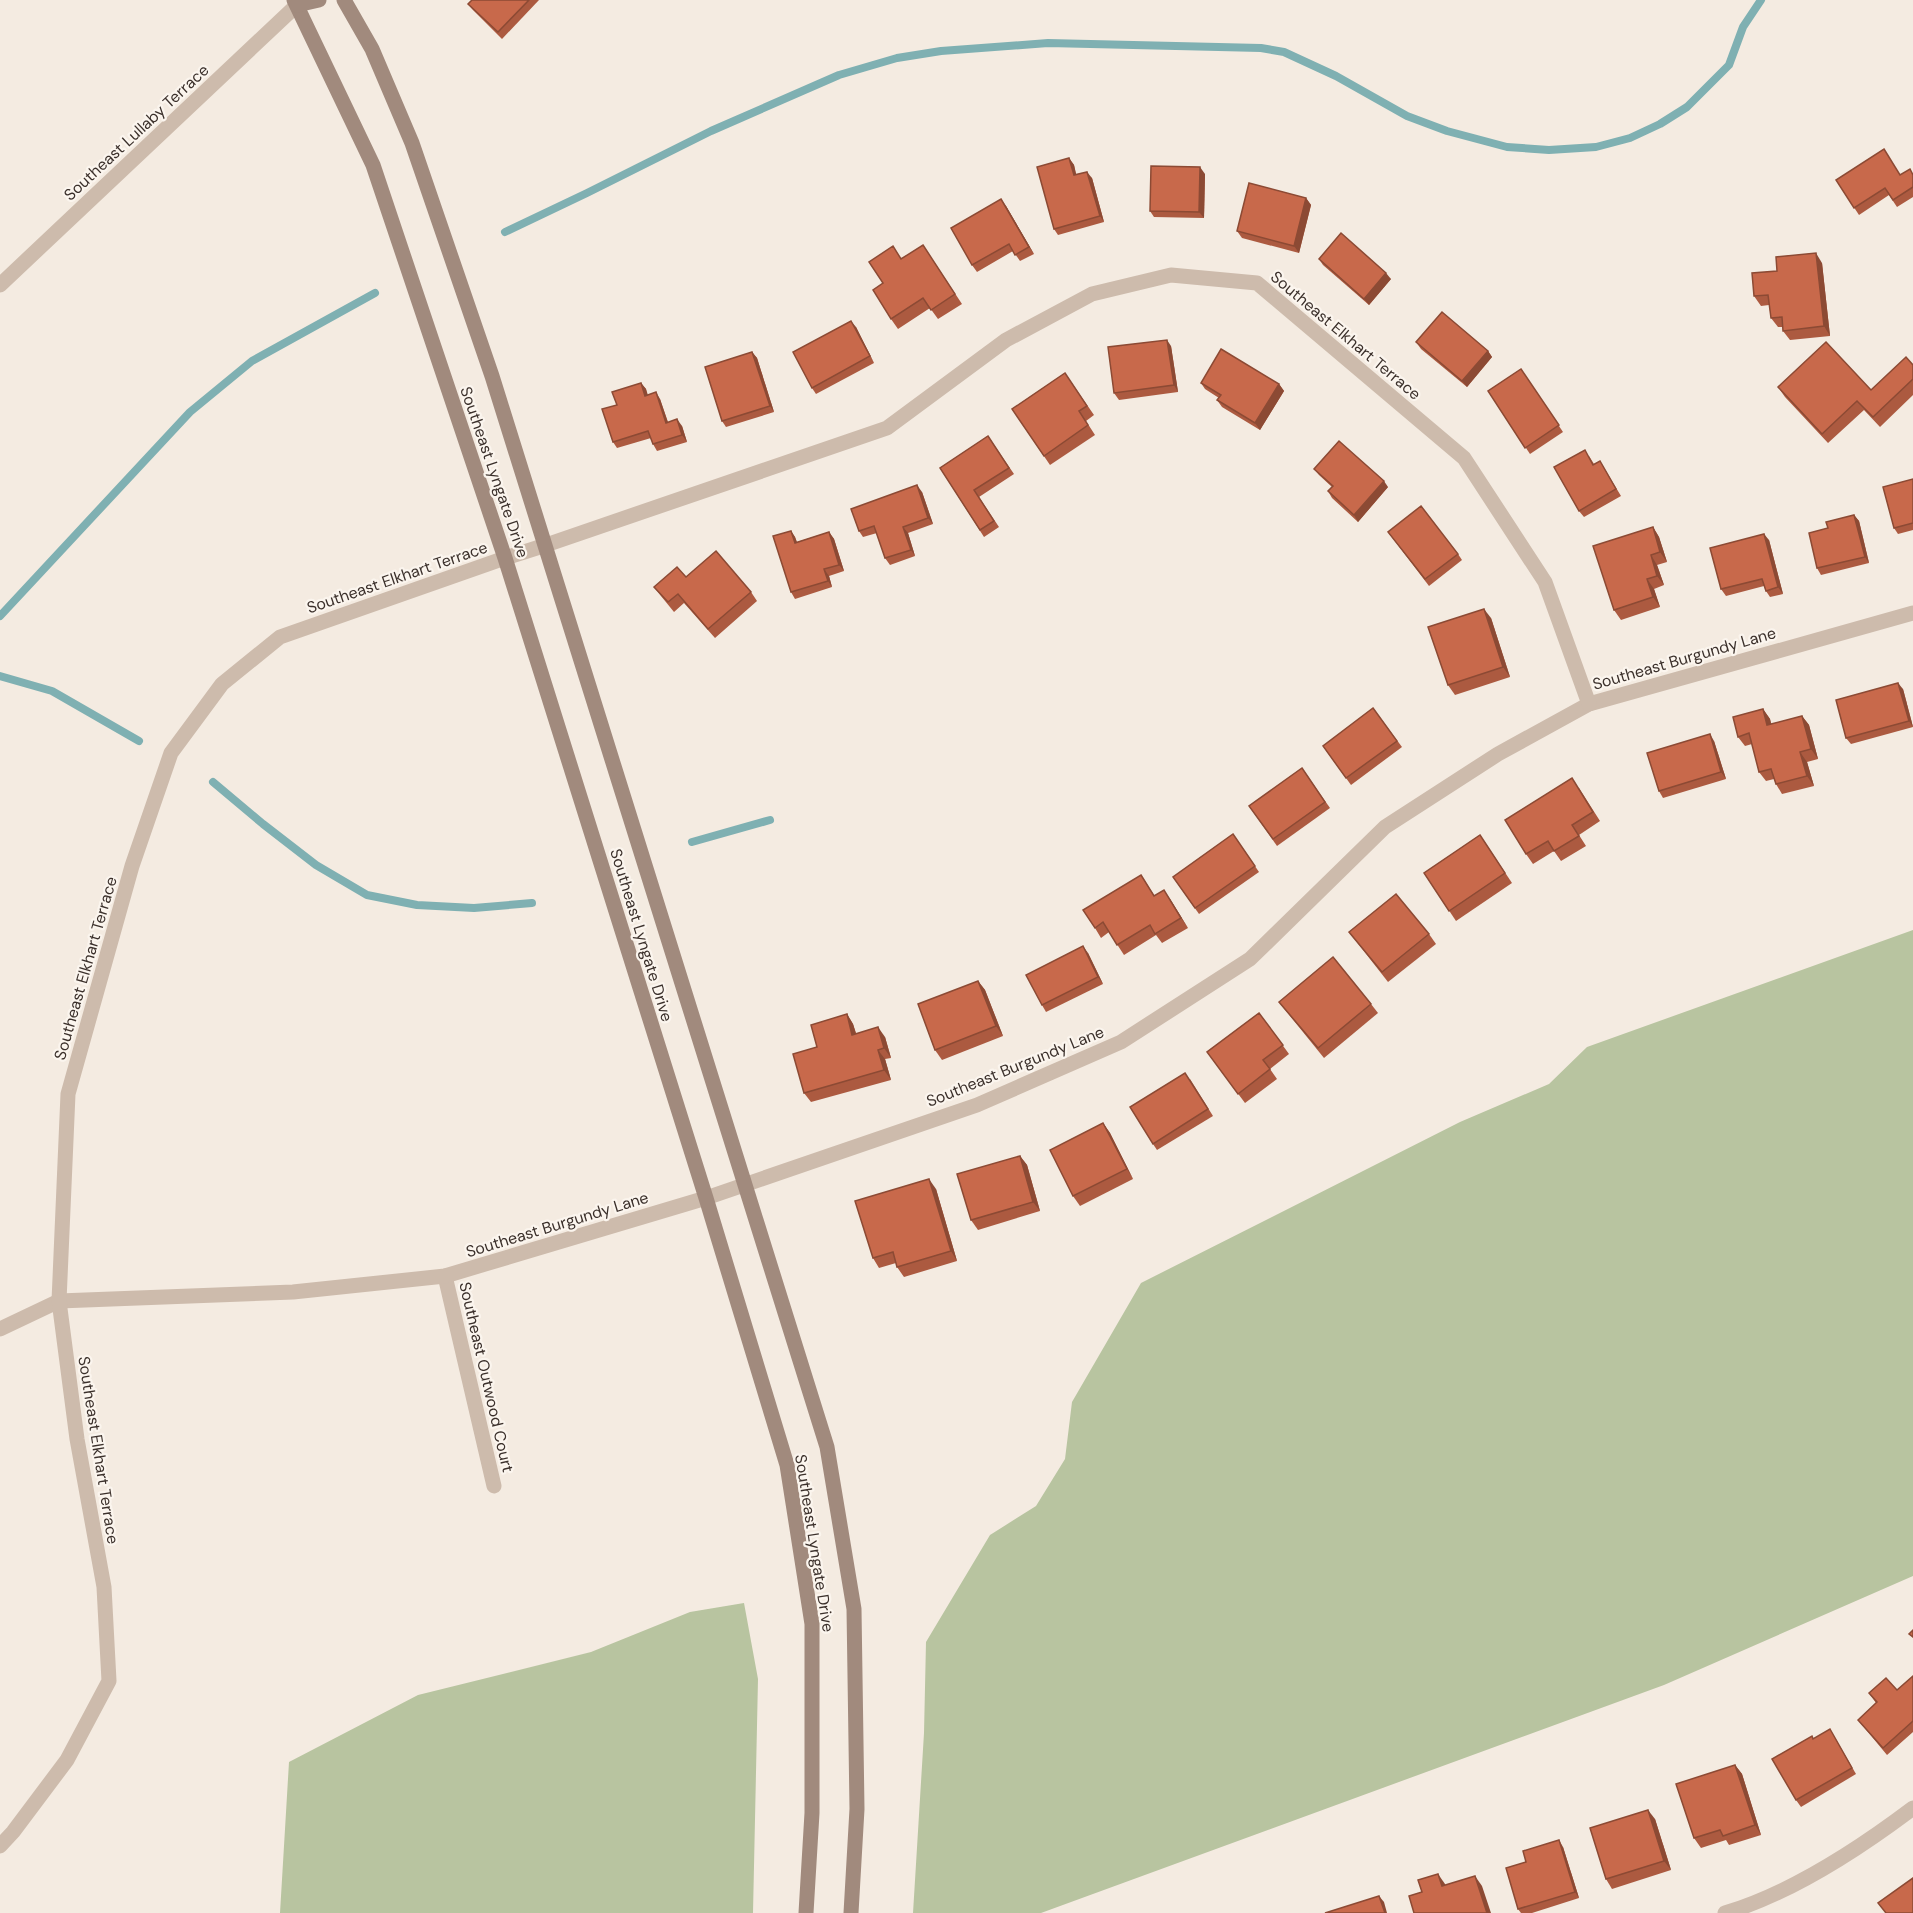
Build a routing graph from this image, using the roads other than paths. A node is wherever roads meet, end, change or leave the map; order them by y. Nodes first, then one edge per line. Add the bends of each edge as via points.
1 (319, 0) edge
2 (344, 0) edge
3 (298, 2) edge
4 (0, 285) edge
5 (546, 545) junction
6 (505, 558) junction
7 (1913, 613) edge
8 (1589, 704) junction
9 (746, 1184) junction
10 (706, 1198) junction
11 (445, 1276) junction
12 (59, 1301) junction
13 (0, 1329) edge
14 (494, 1486) dead end
15 (1913, 1808) edge
16 (0, 1846) edge
17 (806, 1913) edge
18 (851, 1913) edge
19 (1725, 1913) edge

1 - 3 street
2 - 5 street, Southeast Lyngate Drive via 372,50 412,143
3 - 4 street, Southeast Lullaby Terrace
3 - 6 street, Southeast Lyngate Drive via 373,165
5 - 6 street, Southeast Elkhart Terrace
5 - 8 street, Southeast Elkhart Terrace via 887,428 1006,340 1092,294 1171,275 1257,283 1464,458 1545,582
5 - 9 street, Southeast Lyngate Drive
6 - 10 street, Southeast Lyngate Drive
6 - 12 street, Southeast Elkhart Terrace via 280,637 222,684 171,753 132,866 68,1094
7 - 8 street, Southeast Burgundy Lane
8 - 9 street, Southeast Burgundy Lane via 1498,754 1385,828 1250,959 1121,1042 977,1105
9 - 10 street, Southeast Burgundy Lane
9 - 18 street, Southeast Lyngate Drive via 827,1447 854,1609 857,1809
10 - 11 street, Southeast Burgundy Lane
10 - 17 street, Southeast Lyngate Drive via 787,1465 812,1624 812,1813
11 - 12 street, Southeast Burgundy Lane via 293,1292
11 - 14 street, Southeast Outwood Court
12 - 13 street, Southeast Burgundy Lane
12 - 16 street, Southeast Elkhart Terrace via 77,1439 104,1587 110,1681 68,1760
15 - 19 street via 1874,1838 1819,1869 1752,1905

